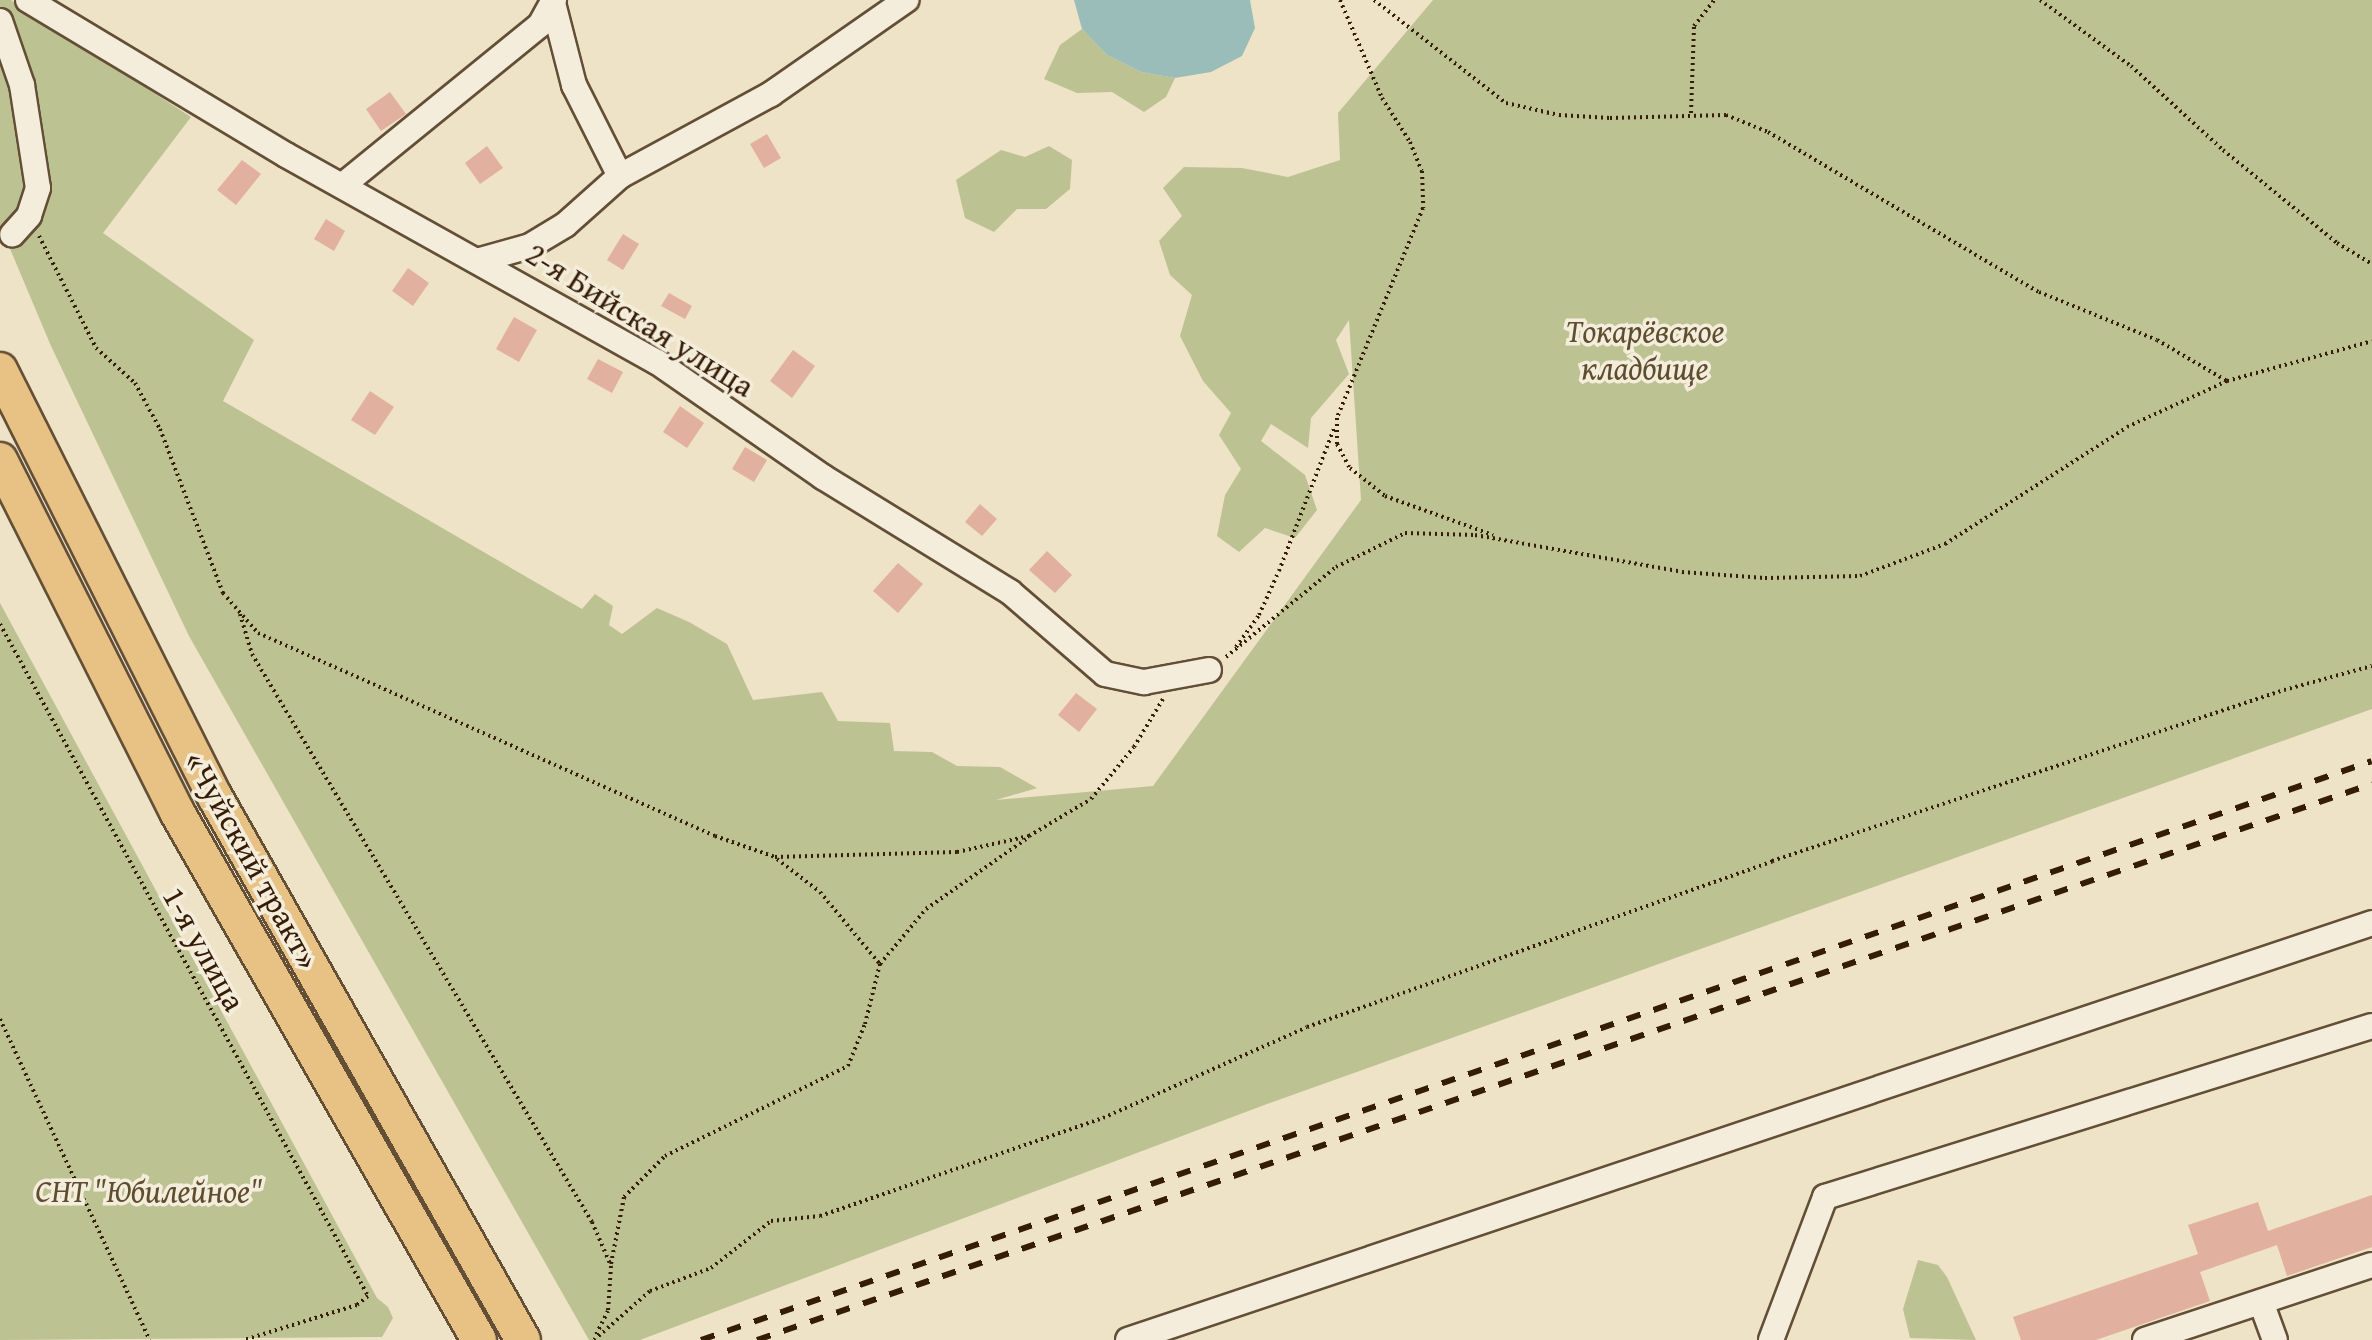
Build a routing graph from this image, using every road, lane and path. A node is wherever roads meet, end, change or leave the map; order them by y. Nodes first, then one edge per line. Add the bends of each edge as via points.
1 (28, 0) edge
2 (906, 0) edge
3 (1340, 0) edge
4 (1374, 0) edge
5 (1714, 0) edge
6 (2040, 0) edge
7 (554, 4) edge
8 (0, 21) edge
9 (1691, 113) junction
10 (620, 176) junction
11 (343, 185) junction
12 (29, 216) junction
13 (12, 235) dead end
14 (480, 260) junction
15 (2372, 264) edge
16 (2372, 341) edge
17 (0, 370) edge
18 (2227, 381) junction
19 (1337, 418) junction
20 (0, 460) edge
21 (1514, 542) junction
22 (239, 612) junction
23 (0, 624) edge
24 (1232, 652) junction
25 (2372, 666) edge
26 (1209, 670) joint
27 (1167, 693) dead end
28 (1029, 836) junction
29 (775, 857) junction
30 (2372, 923) edge
31 (880, 964) junction
32 (0, 1019) edge
33 (2372, 1026) edge
34 (2372, 1265) edge
35 (611, 1266) junction
36 (2261, 1302) junction
37 (150, 1340) edge
38 (244, 1340) edge
39 (479, 1340) edge
40 (523, 1340) edge
41 (593, 1340) edge
42 (1128, 1340) edge
43 (1771, 1340) edge
44 (2145, 1340) edge
45 (2275, 1340) edge

1 - 11 street, 2-я Бийская улица
2 - 10 street via 771,94
3 - 19 path via 1382,98 1422,171 1423,208
4 - 9 path via 1506,103 1610,118
5 - 9 path via 1694,26
6 - 15 path via 2131,66 2337,243
7 - 10 street via 574,85
7 - 11 street via 540,25
8 - 12 street via 22,85 34,159 38,188
9 - 18 path via 1726,115 1768,132 2039,292 2157,340
10 - 14 street via 565,225 530,246
11 - 14 street, 2-я Бийская улица
12 - 13 street
12 - 22 path via 96,348 135,383 160,429 223,593
14 - 26 street, 2-я Бийская улица via 657,362 823,477 1010,592 1105,674 1144,682
16 - 18 path
17 - 40 highway, «Чуйский тракт» via 215,797
18 - 21 path via 2127,427 1945,544 1860,576 1765,578 1682,572
19 - 21 path via 1337,444 1350,468 1385,496
19 - 24 path via 1327,458 1274,582 1259,615
20 - 39 highway, «Чуйский тракт» via 177,812
21 - 24 path via 1405,533 1336,567
22 - 29 path via 258,633 363,683
22 - 35 path via 252,654 592,1222
23 - 38 path, 1-я улица via 368,1296 357,1305
24 - 26 path
25 - 41 path via 2284,690 1772,861 1307,1027 1103,1118 820,1216 771,1221 711,1268 650,1291
27 - 28 path via 1134,747 1091,799
28 - 29 path via 957,852
28 - 31 path via 926,909
29 - 31 path via 820,892
30 - 42 street
31 - 35 path via 848,1066 665,1156 624,1197
32 - 37 path
33 - 43 street via 1825,1197
34 - 36 street
35 - 41 path via 608,1311
36 - 44 street
36 - 45 street

